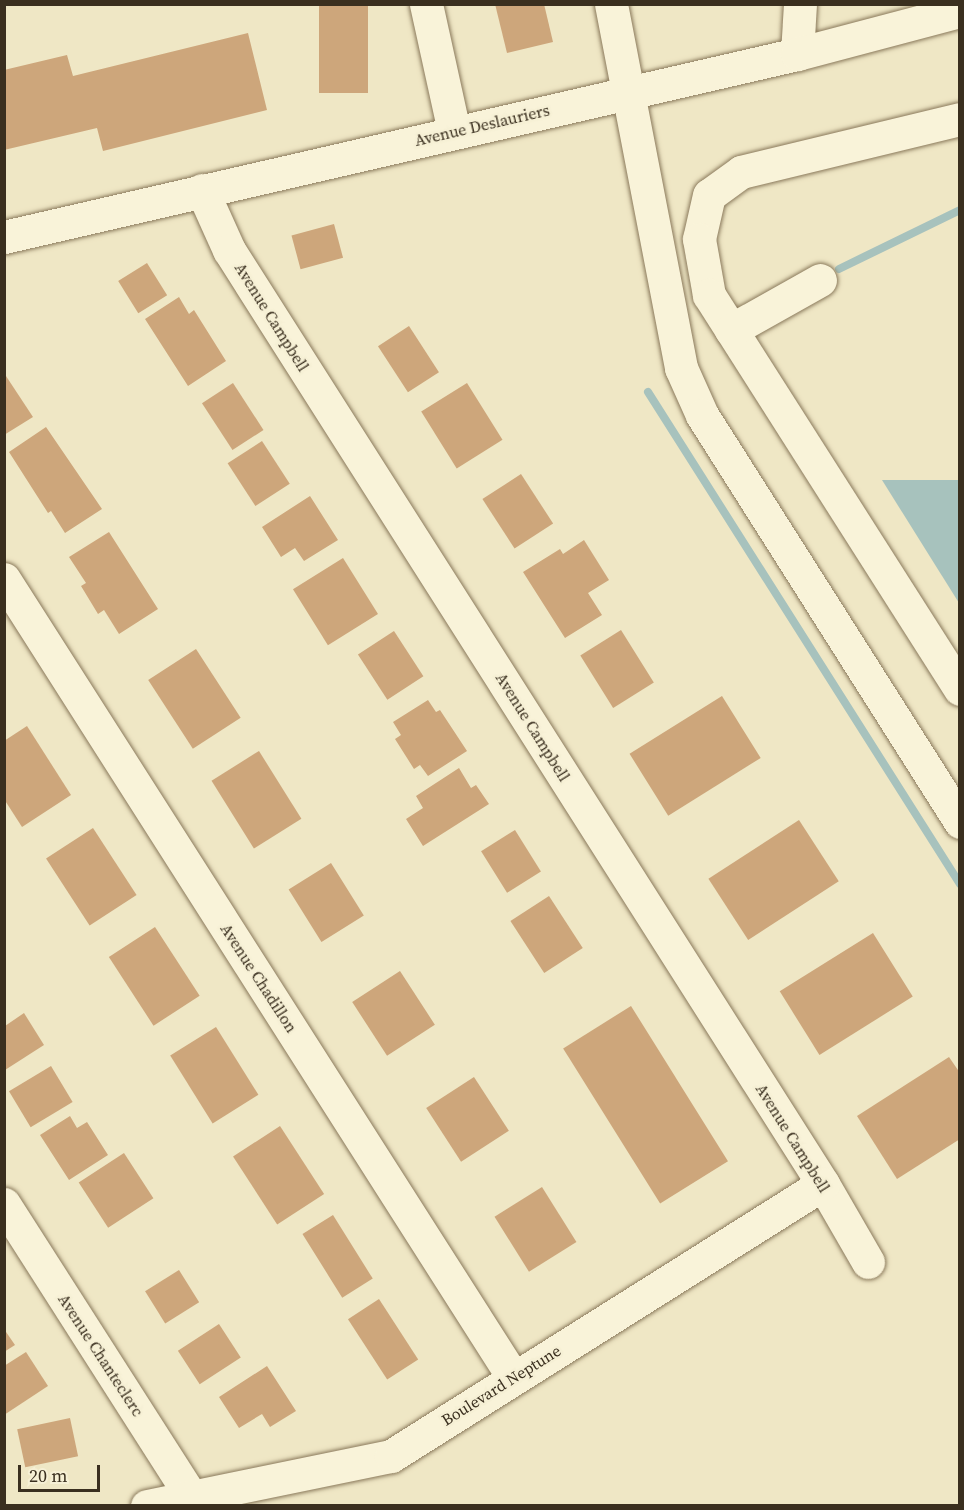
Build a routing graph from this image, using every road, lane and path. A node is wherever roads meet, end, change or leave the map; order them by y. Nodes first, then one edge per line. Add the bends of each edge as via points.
1 (426, 4) edge
2 (611, 4) edge
3 (800, 4) edge
4 (960, 11) edge
5 (797, 54) junction
6 (628, 91) junction
7 (960, 119) edge
8 (454, 131) junction
9 (202, 190) junction
10 (4, 237) edge
11 (820, 280) dead end
12 (731, 330) junction
13 (4, 579) edge
14 (960, 689) edge
15 (960, 822) edge
16 (823, 1184) junction
17 (4, 1204) edge
18 (868, 1262) dead end
19 (513, 1377) junction
20 (195, 1501) edge
21 (147, 1506) edge

1 - 8 street
2 - 6 street
3 - 5 street
4 - 5 street, Avenue Deslauriers
5 - 6 street, Avenue Deslauriers
6 - 8 street, Avenue Deslauriers
6 - 15 street via 681,368 702,415
7 - 12 street via 741,172 709,195 699,239 709,295
8 - 9 street, Avenue Deslauriers
9 - 10 street, Avenue Deslauriers
9 - 16 street, Avenue Campbell via 229,250
11 - 12 street
12 - 14 street
13 - 19 street, Avenue Chadillon
16 - 18 street, Avenue Campbell
16 - 19 street, Boulevard Neptune
17 - 20 street, Avenue Chanteclerc
19 - 20 street, Boulevard Neptune via 391,1456
20 - 21 street, Boulevard Neptune

